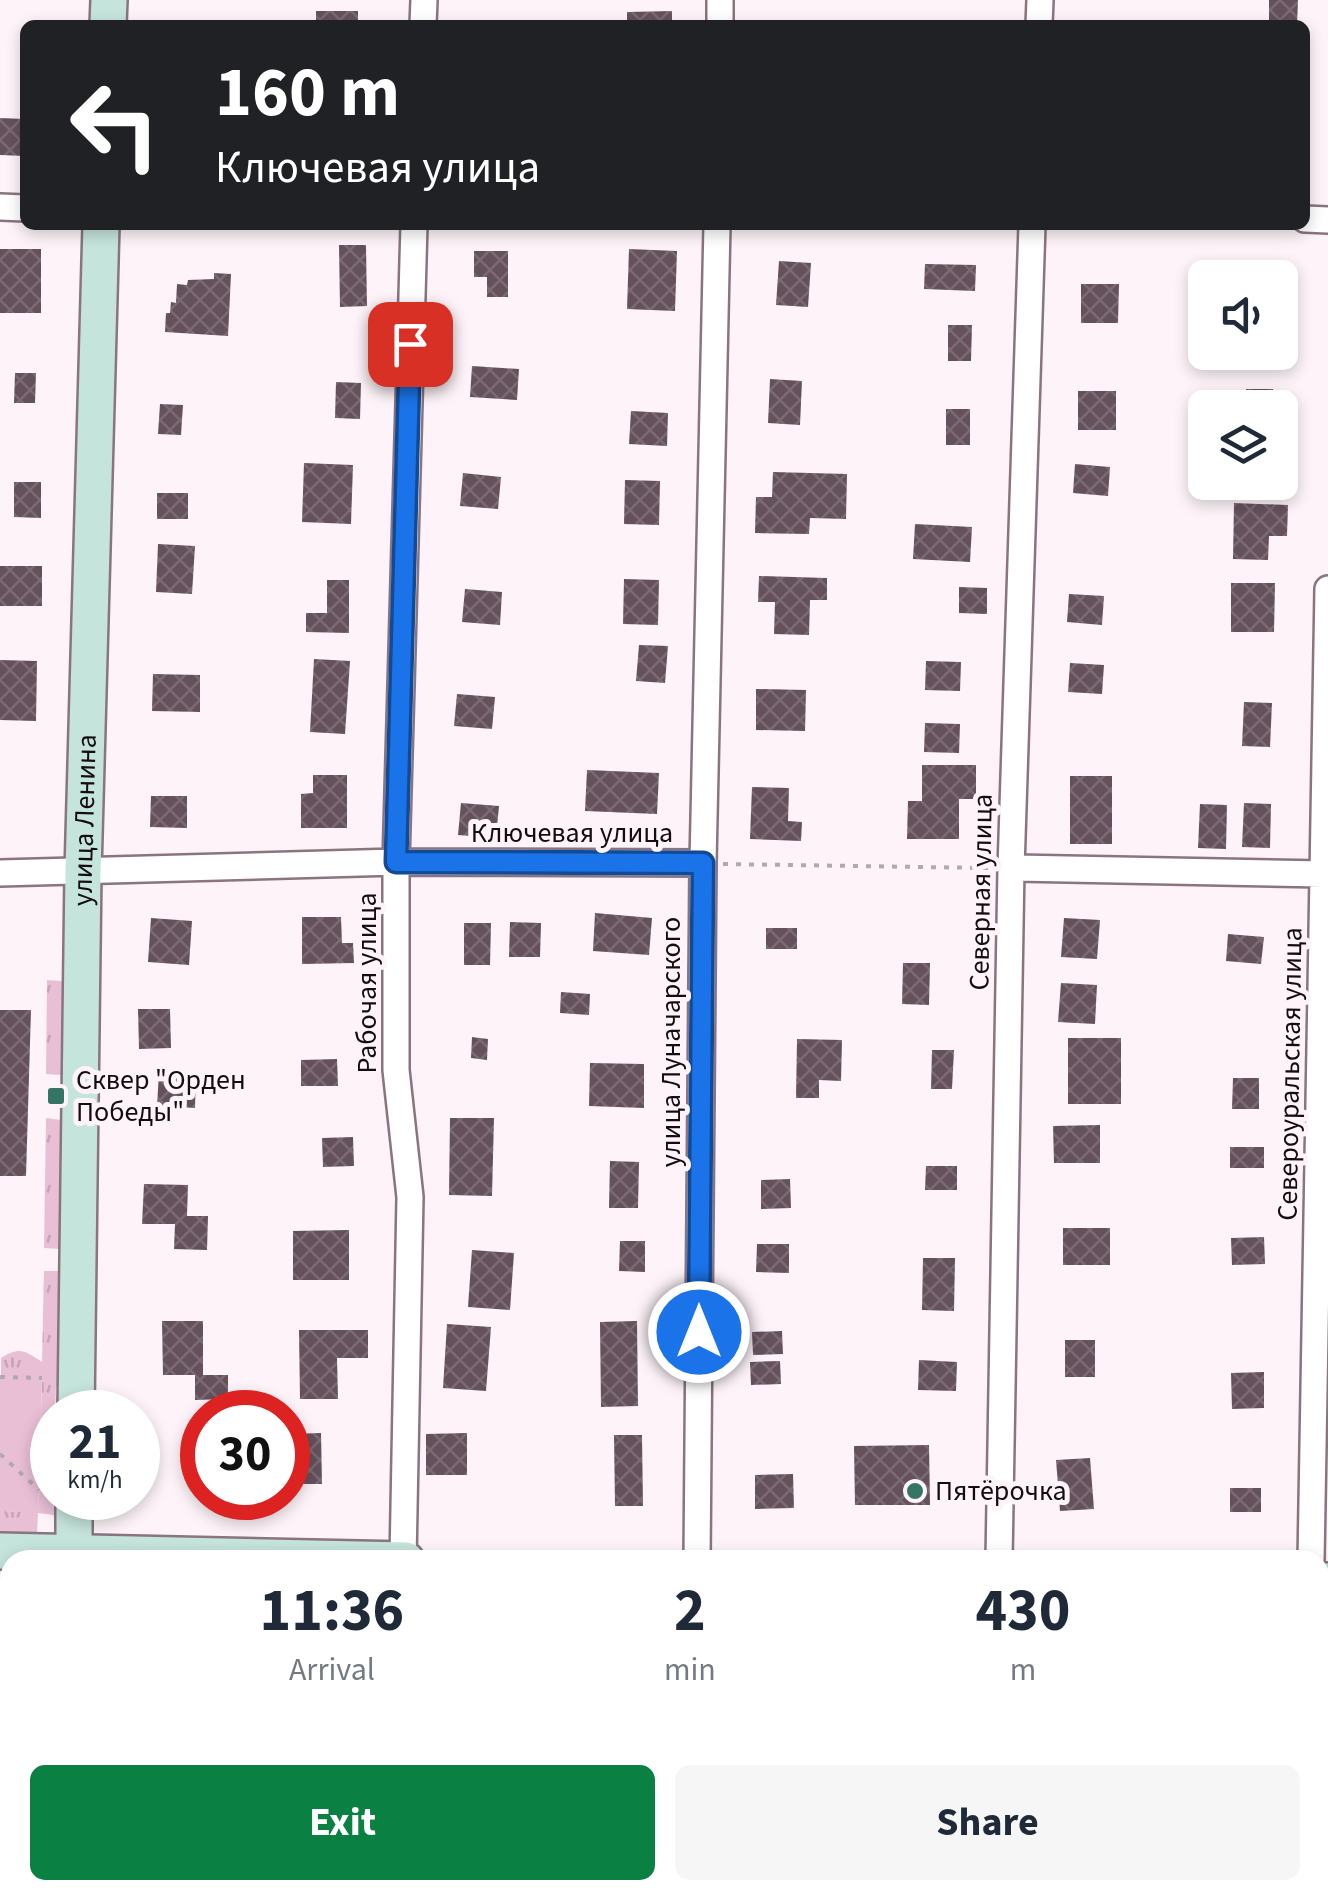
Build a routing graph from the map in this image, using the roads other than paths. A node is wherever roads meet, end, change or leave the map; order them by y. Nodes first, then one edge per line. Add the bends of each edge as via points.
1 (101, 230) edge
2 (414, 230) edge
3 (717, 230) edge
4 (1032, 230) edge
5 (1328, 590) edge
6 (396, 862) junction
7 (703, 863) junction
8 (1011, 868) junction
9 (84, 872) junction
10 (0, 873) edge
11 (1324, 874) junction
12 (76, 1390) edge
13 (74, 1520) edge
14 (74, 1550) edge
15 (404, 1550) edge
16 (697, 1550) edge
17 (999, 1550) edge
18 (1312, 1550) edge

1 - 9 main road, улица Ленина
2 - 6 street, Рабочая улица
3 - 7 street, улица Луначарского
4 - 8 street, Северная улица
5 - 11 street, Североуральская улица
6 - 7 street, Ключевая улица
6 - 9 street, Ключевая улица
6 - 15 street, Рабочая улица via 396,1070 410,1197
7 - 16 street, улица Луначарского
8 - 11 street
8 - 17 street, Северная улица
9 - 10 street, Ключевая улица
9 - 12 main road, улица Ленина
11 - 18 street, Североуральская улица
13 - 14 main road

